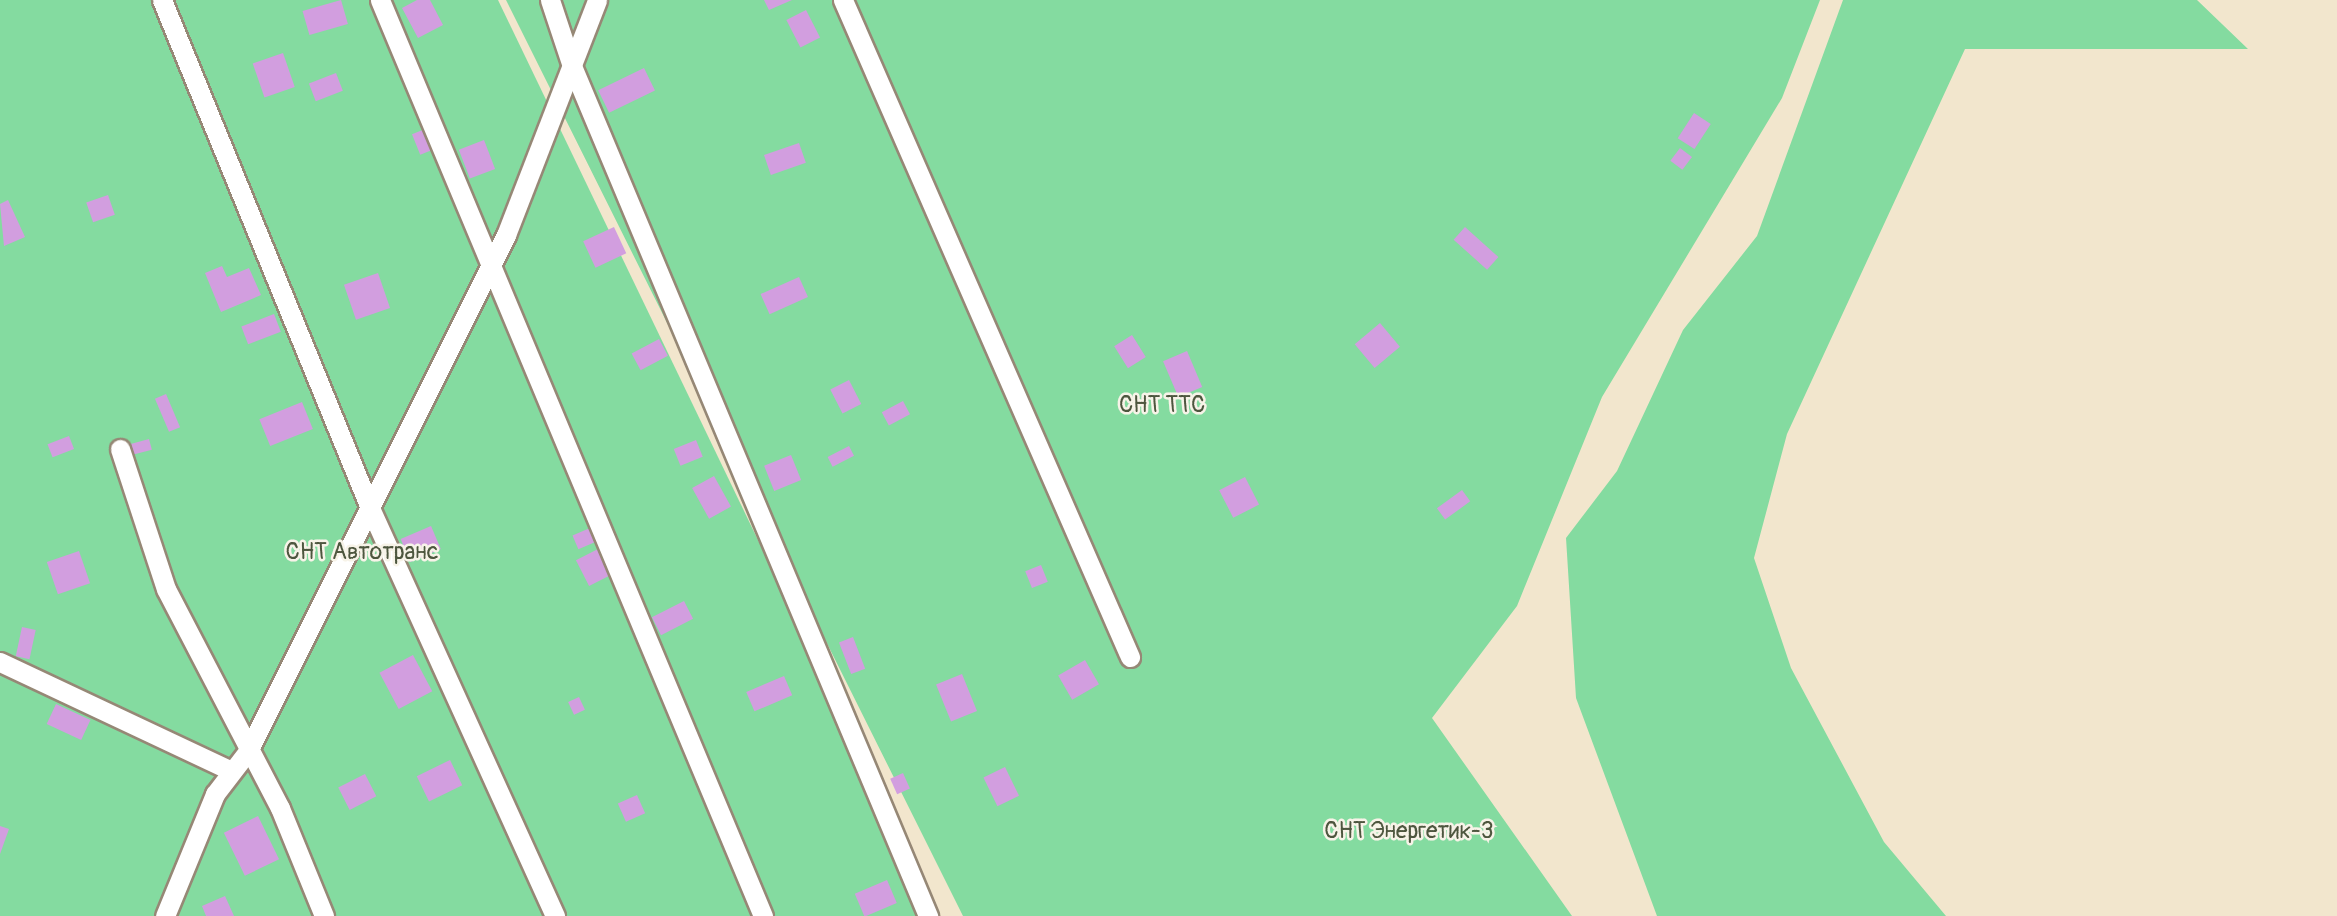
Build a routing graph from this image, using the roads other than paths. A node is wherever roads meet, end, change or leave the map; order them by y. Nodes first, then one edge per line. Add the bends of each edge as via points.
1 (162, 0) edge
2 (380, 0) edge
3 (550, 0) edge
4 (597, 0) edge
5 (843, 0) edge
6 (572, 66) junction
7 (491, 265) junction
8 (120, 449) dead end
9 (370, 508) junction
10 (1130, 657) dead end
11 (0, 662) edge
12 (248, 751) junction
13 (232, 771) junction
14 (165, 916) edge
15 (324, 916) edge
16 (555, 916) edge
17 (763, 916) edge
18 (928, 916) edge

1 - 9 lane
2 - 7 lane
3 - 6 lane
4 - 6 lane
5 - 10 lane
6 - 7 lane
6 - 18 lane
7 - 9 lane
7 - 17 lane
8 - 12 lane via 166,589
9 - 12 lane
9 - 16 lane
11 - 13 lane
12 - 13 lane
12 - 15 lane via 280,808
13 - 14 lane via 215,794

